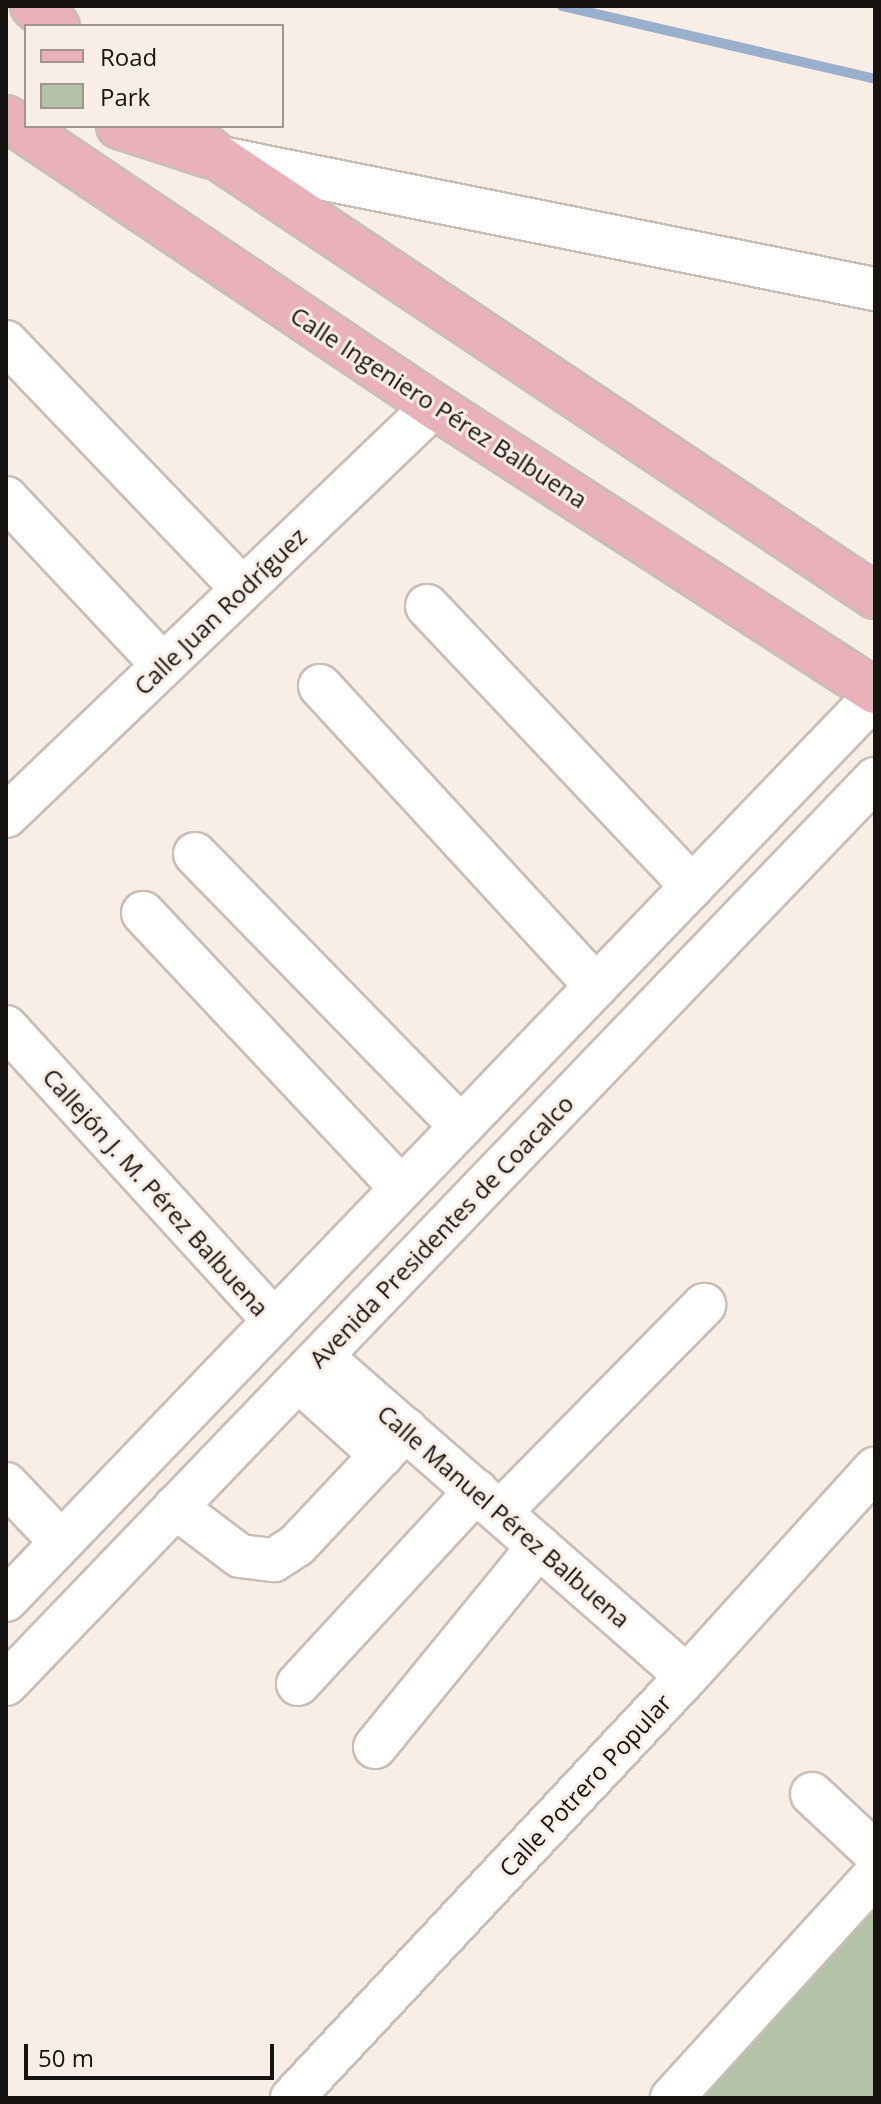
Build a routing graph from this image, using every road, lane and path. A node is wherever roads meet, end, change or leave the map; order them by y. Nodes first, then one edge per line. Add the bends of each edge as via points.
1 (33, 6) edge
2 (55, 24) edge
3 (6, 118) edge
4 (125, 128) edge
5 (182, 128) edge
6 (219, 158) junction
7 (875, 289) edge
8 (6, 342) edge
9 (434, 406) junction
10 (6, 498) edge
11 (243, 589) junction
12 (875, 596) edge
13 (427, 606) dead end
14 (163, 665) junction
15 (320, 686) dead end
16 (875, 693) edge
17 (875, 779) edge
18 (12, 799) edge
19 (195, 854) dead end
20 (692, 886) junction
21 (143, 913) dead end
22 (596, 986) junction
23 (6, 1027) edge
24 (509, 1077) junction
25 (551, 1116) junction
26 (461, 1127) junction
27 (401, 1188) junction
28 (704, 1305) dead end
29 (274, 1321) junction
30 (310, 1368) junction
31 (394, 1442) junction
32 (875, 1469) edge
33 (6, 1484) edge
34 (488, 1501) junction
35 (175, 1507) junction
36 (61, 1542) junction
37 (539, 1546) junction
38 (6, 1600) edge
39 (687, 1676) junction
40 (6, 1684) edge
41 (298, 1684) dead end
42 (375, 1747) dead end
43 (812, 1794) dead end
44 (875, 1853) edge
45 (875, 1875) edge
46 (292, 2098) edge
47 (672, 2098) edge

1 - 2 main road
3 - 9 main road, Calle Ingeniero Pérez Balbuena
4 - 6 main road
5 - 6 main road
6 - 7 street
6 - 12 main road
8 - 11 street
9 - 11 street, Calle Juan Rodríguez
9 - 16 main road, Calle Ingeniero Pérez Balbuena
10 - 14 street
11 - 14 street, Calle Juan Rodríguez
13 - 20 street
14 - 18 street, Calle Juan Rodríguez
15 - 22 street
16 - 20 street
17 - 25 street, Avenida Presidentes de Coacalco
19 - 26 street
20 - 22 street
21 - 27 street
22 - 24 street
23 - 29 street, Callejón J. M. Pérez Balbuena
24 - 25 street
24 - 26 street
25 - 30 street, Avenida Presidentes de Coacalco
26 - 27 street
27 - 29 street
28 - 34 street
29 - 36 street
30 - 31 street, Calle Manuel Pérez Balbuena
30 - 35 street, Avenida Presidentes de Coacalco
31 - 34 street, Calle Manuel Pérez Balbuena
31 - 35 street via 297,1545 274,1560 240,1556
32 - 39 street, Calle Potrero Popular
33 - 36 street
34 - 37 street, Calle Manuel Pérez Balbuena
34 - 41 street
35 - 40 street, Avenida Presidentes de Coacalco
36 - 38 street
37 - 39 street, Calle Manuel Pérez Balbuena
37 - 42 street
39 - 46 street, Calle Potrero Popular
43 - 44 street
45 - 47 street

